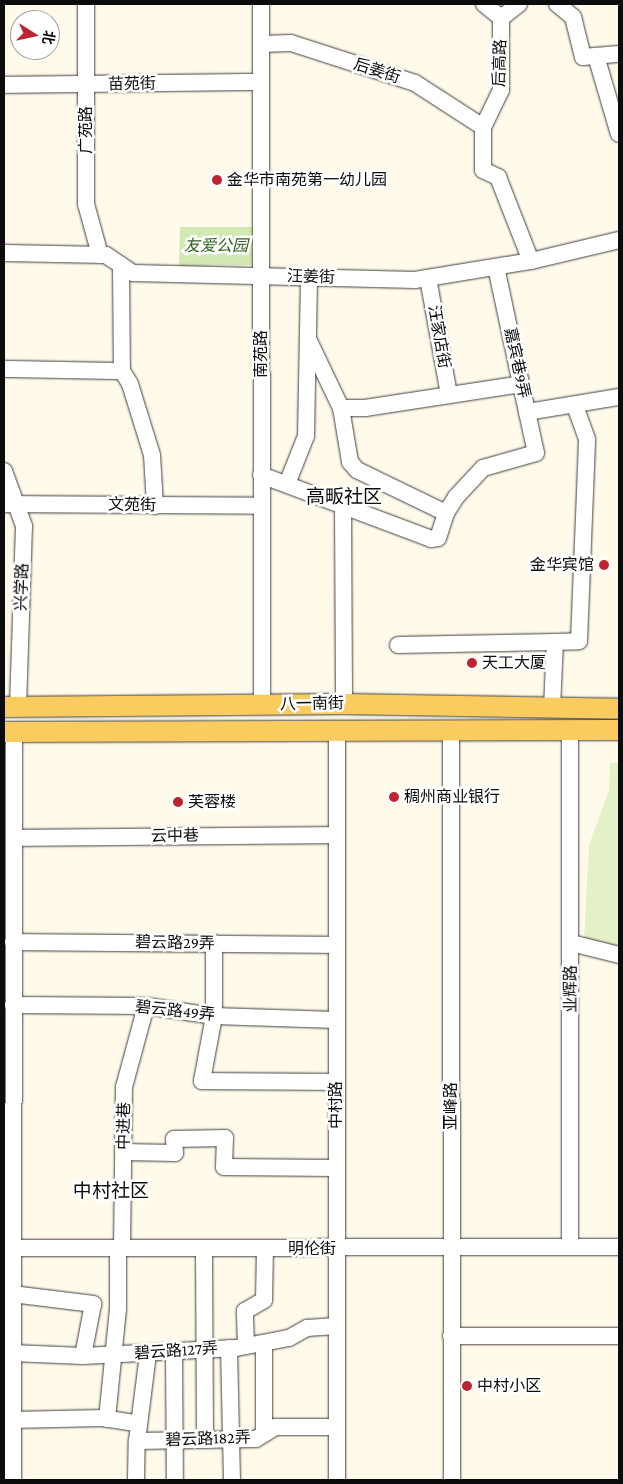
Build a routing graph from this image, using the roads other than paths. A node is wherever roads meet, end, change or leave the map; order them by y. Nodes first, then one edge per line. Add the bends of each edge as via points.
1 (86, 4) edge
2 (261, 4) edge
3 (484, 4) edge
4 (518, 4) edge
5 (557, 4) edge
6 (501, 18) junction
7 (261, 44) junction
8 (619, 54) edge
9 (596, 56) junction
10 (261, 82) junction
11 (85, 84) junction
12 (4, 85) edge
13 (483, 127) junction
14 (619, 134) edge
15 (619, 240) edge
16 (4, 254) edge
17 (100, 255) junction
18 (531, 261) junction
19 (121, 265) junction
20 (496, 267) junction
21 (261, 275) junction
22 (309, 277) junction
23 (428, 278) junction
24 (309, 341) junction
25 (4, 369) edge
26 (122, 371) junction
27 (521, 384) junction
28 (449, 395) junction
29 (619, 397) edge
30 (575, 406) junction
31 (341, 408) junction
32 (527, 412) junction
33 (4, 471) edge
34 (261, 474) junction
35 (287, 484) junction
36 (9, 504) edge
37 (343, 505) junction
38 (155, 506) junction
39 (261, 506) junction
40 (446, 513) junction
41 (555, 642) junction
42 (398, 644) dead end
43 (344, 704) junction
44 (262, 705) junction
45 (11, 707) edge
46 (552, 708) junction
47 (619, 709) edge
48 (338, 730) junction
49 (570, 730) junction
50 (619, 730) edge
51 (9, 732) edge
52 (451, 732) junction
53 (337, 835) junction
54 (14, 838) junction
55 (13, 942) junction
56 (214, 943) junction
57 (571, 943) junction
58 (336, 944) junction
59 (619, 955) edge
60 (13, 1005) junction
61 (146, 1006) junction
62 (214, 1016) junction
63 (336, 1020) junction
64 (336, 1082) junction
65 (123, 1152) junction
66 (336, 1168) junction
67 (451, 1247) junction
68 (619, 1247) edge
69 (8, 1248) edge
70 (570, 1248) junction
71 (120, 1249) junction
72 (204, 1249) junction
73 (264, 1249) junction
74 (335, 1249) junction
75 (12, 1294) junction
76 (336, 1326) junction
77 (451, 1336) junction
78 (619, 1336) edge
79 (264, 1342) junction
80 (246, 1346) junction
81 (203, 1348) junction
82 (229, 1348) junction
83 (174, 1352) junction
84 (12, 1353) junction
85 (148, 1354) junction
86 (114, 1355) junction
87 (83, 1356) junction
88 (107, 1419) junction
89 (12, 1420) junction
90 (139, 1424) junction
91 (337, 1427) junction
92 (264, 1433) junction
93 (231, 1439) junction
94 (175, 1440) junction
95 (205, 1440) junction
96 (137, 1441) junction
97 (13, 1480) edge
98 (136, 1480) edge
99 (175, 1480) edge
100 (232, 1480) edge
101 (337, 1480) edge
102 (452, 1480) edge

1 - 11 street, 广苑路
2 - 7 street, 南苑路
3 - 6 street
4 - 6 street, 后高路
5 - 9 street via 573,17 583,57
6 - 13 street, 后高路 via 501,90
7 - 10 street, 南苑路
7 - 13 street, 后姜街 via 291,43 415,83
8 - 9 street
9 - 14 street
10 - 11 street, 苗苑街
10 - 21 street, 南苑路
11 - 12 street, 苗苑街
11 - 17 street, 广苑路 via 86,204
13 - 18 street, 后高路 via 483,170 498,177
15 - 18 street, 汪姜街
16 - 17 street, 汪姜街
17 - 19 street, 汪姜街 via 106,255
18 - 20 street, 汪姜街
19 - 21 street, 汪姜街 via 133,273
19 - 26 street
20 - 23 street, 汪姜街
20 - 27 street, 嘉宾巷9弄
21 - 22 street, 汪姜街
21 - 34 street, 南苑路
22 - 23 street, 汪姜街
22 - 24 street
23 - 28 street, 汪家店街
24 - 31 street
24 - 35 street via 306,436
25 - 26 street
26 - 38 street via 130,384 152,455
27 - 28 street
27 - 32 street, 嘉宾巷9弄
28 - 31 street via 365,408
29 - 30 street, 嘉宾巷9弄
30 - 32 street, 嘉宾巷9弄
30 - 41 street via 586,439 579,642
31 - 40 street via 350,462 357,470
32 - 40 street via 536,453 483,468 456,496
33 - 36 street, 兴学路
34 - 35 street
34 - 39 street, 南苑路
35 - 37 street
36 - 38 street, 文苑街
36 - 45 street, 兴学路 via 24,526
37 - 40 street via 430,539 438,538
37 - 43 street
38 - 39 street, 文苑街
39 - 44 street, 南苑路
41 - 42 street
41 - 46 street
43 - 44 main road, 八一南街
43 - 46 main road, 八一南街
44 - 45 main road, 八一南街
46 - 47 main road, 八一南街
48 - 51 main road, 八一南街
48 - 52 main road, 八一南街
48 - 53 street, 中村路
49 - 50 main road, 八一南街
49 - 52 main road, 八一南街
49 - 57 street, 业辉路
51 - 54 street
52 - 67 street, 亚峰路
53 - 54 street, 云中巷
53 - 58 street, 中村路
54 - 55 street
55 - 56 street, 碧云路29弄
55 - 60 street
56 - 58 street, 碧云路29弄
56 - 62 street
57 - 59 street
57 - 70 street, 业辉路
58 - 63 street, 中村路
60 - 61 street, 碧云路49弄
60 - 69 street
61 - 62 street, 碧云路49弄
61 - 65 street, 中进巷 via 124,1087
62 - 63 street, 碧云路49弄
62 - 64 street via 202,1081
63 - 64 street, 中村路
64 - 66 street, 中村路
65 - 66 street via 175,1152 174,1139 225,1138 224,1167
65 - 71 street, 中进巷
66 - 74 street, 中村路
67 - 70 street, 明伦街
67 - 74 street, 明伦街
67 - 77 street, 亚峰路
68 - 70 street, 明伦街
69 - 71 street, 明伦街
69 - 75 street
71 - 72 street, 明伦街
71 - 86 street, 中进巷
72 - 73 street, 明伦街
72 - 81 street
73 - 74 street, 明伦街
73 - 80 street via 264,1300 245,1311
74 - 76 street, 中村路
75 - 84 street
75 - 87 street via 93,1304
76 - 79 street, 碧云路127弄 via 307,1328 289,1338
76 - 91 street, 中村路
77 - 78 street
77 - 102 street, 亚峰路
79 - 80 street, 碧云路127弄
79 - 92 street
80 - 82 street, 碧云路127弄
81 - 82 street, 碧云路127弄
81 - 83 street, 碧云路127弄
81 - 95 street
82 - 93 street
83 - 85 street, 碧云路127弄
83 - 94 street
84 - 87 street, 碧云路127弄
84 - 89 street
85 - 86 street, 碧云路127弄
85 - 90 street
86 - 87 street, 碧云路127弄
86 - 88 street, 中进巷
88 - 89 street
88 - 90 street
89 - 97 street
90 - 96 street
91 - 92 street, 碧云路182弄 via 275,1427
91 - 101 street, 中村路
92 - 93 street, 碧云路182弄 via 256,1438
93 - 95 street, 碧云路182弄
93 - 100 street
94 - 95 street, 碧云路182弄
94 - 96 street, 碧云路182弄
94 - 99 street
96 - 98 street

